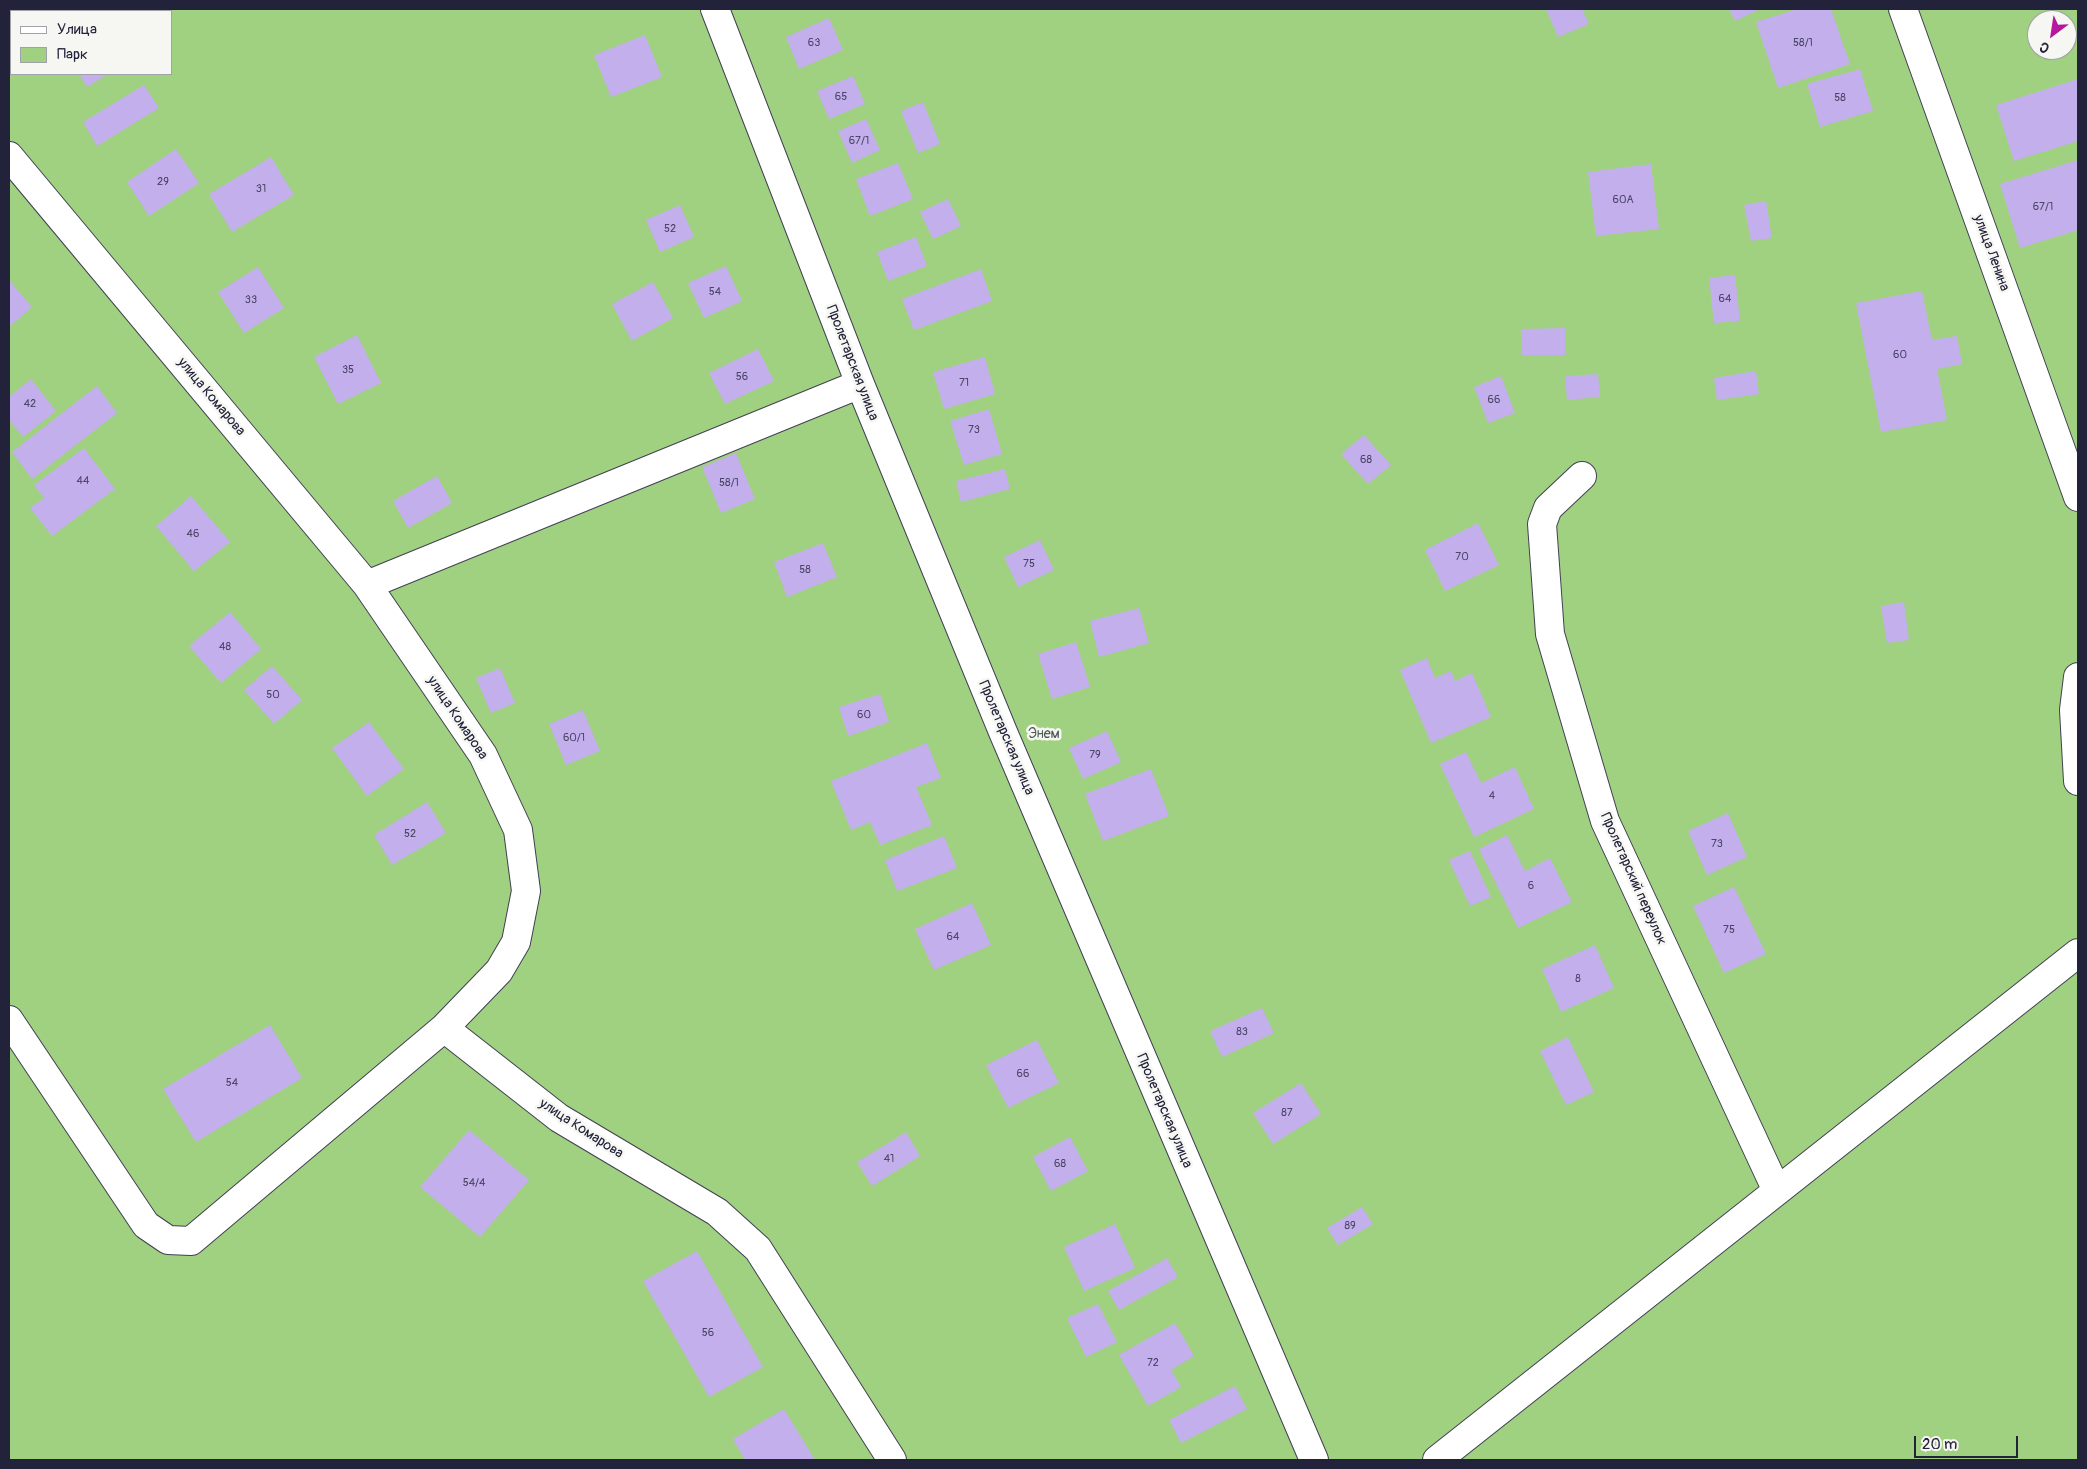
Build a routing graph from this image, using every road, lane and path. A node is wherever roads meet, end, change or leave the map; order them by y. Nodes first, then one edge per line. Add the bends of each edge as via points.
1 (715, 9) edge
2 (1903, 9) edge
3 (9, 156) edge
4 (860, 384) junction
5 (1582, 476) dead end
6 (2078, 497) edge
7 (367, 585) junction
8 (2078, 677) edge
9 (2078, 781) edge
10 (2078, 953) edge
11 (9, 1020) edge
12 (444, 1028) junction
13 (1777, 1191) junction
14 (892, 1460) edge
15 (1314, 1460) edge
16 (1437, 1460) edge

1 - 4 street, Пролетарская улица
2 - 6 street, улица Ленина
3 - 7 street, улица Комарова
4 - 7 street
4 - 15 street, Пролетарская улица via 1003,732
5 - 13 street, Пролетарский переулок via 1548,508 1542,524 1550,634 1605,821
7 - 12 street, улица Комарова via 483,755 518,830 526,890 516,942 499,972
8 - 9 street via 2074,710
10 - 13 street
11 - 12 street via 146,1225 168,1240 191,1241
12 - 14 street, улица Комарова via 559,1118 717,1212 758,1249
13 - 16 street

